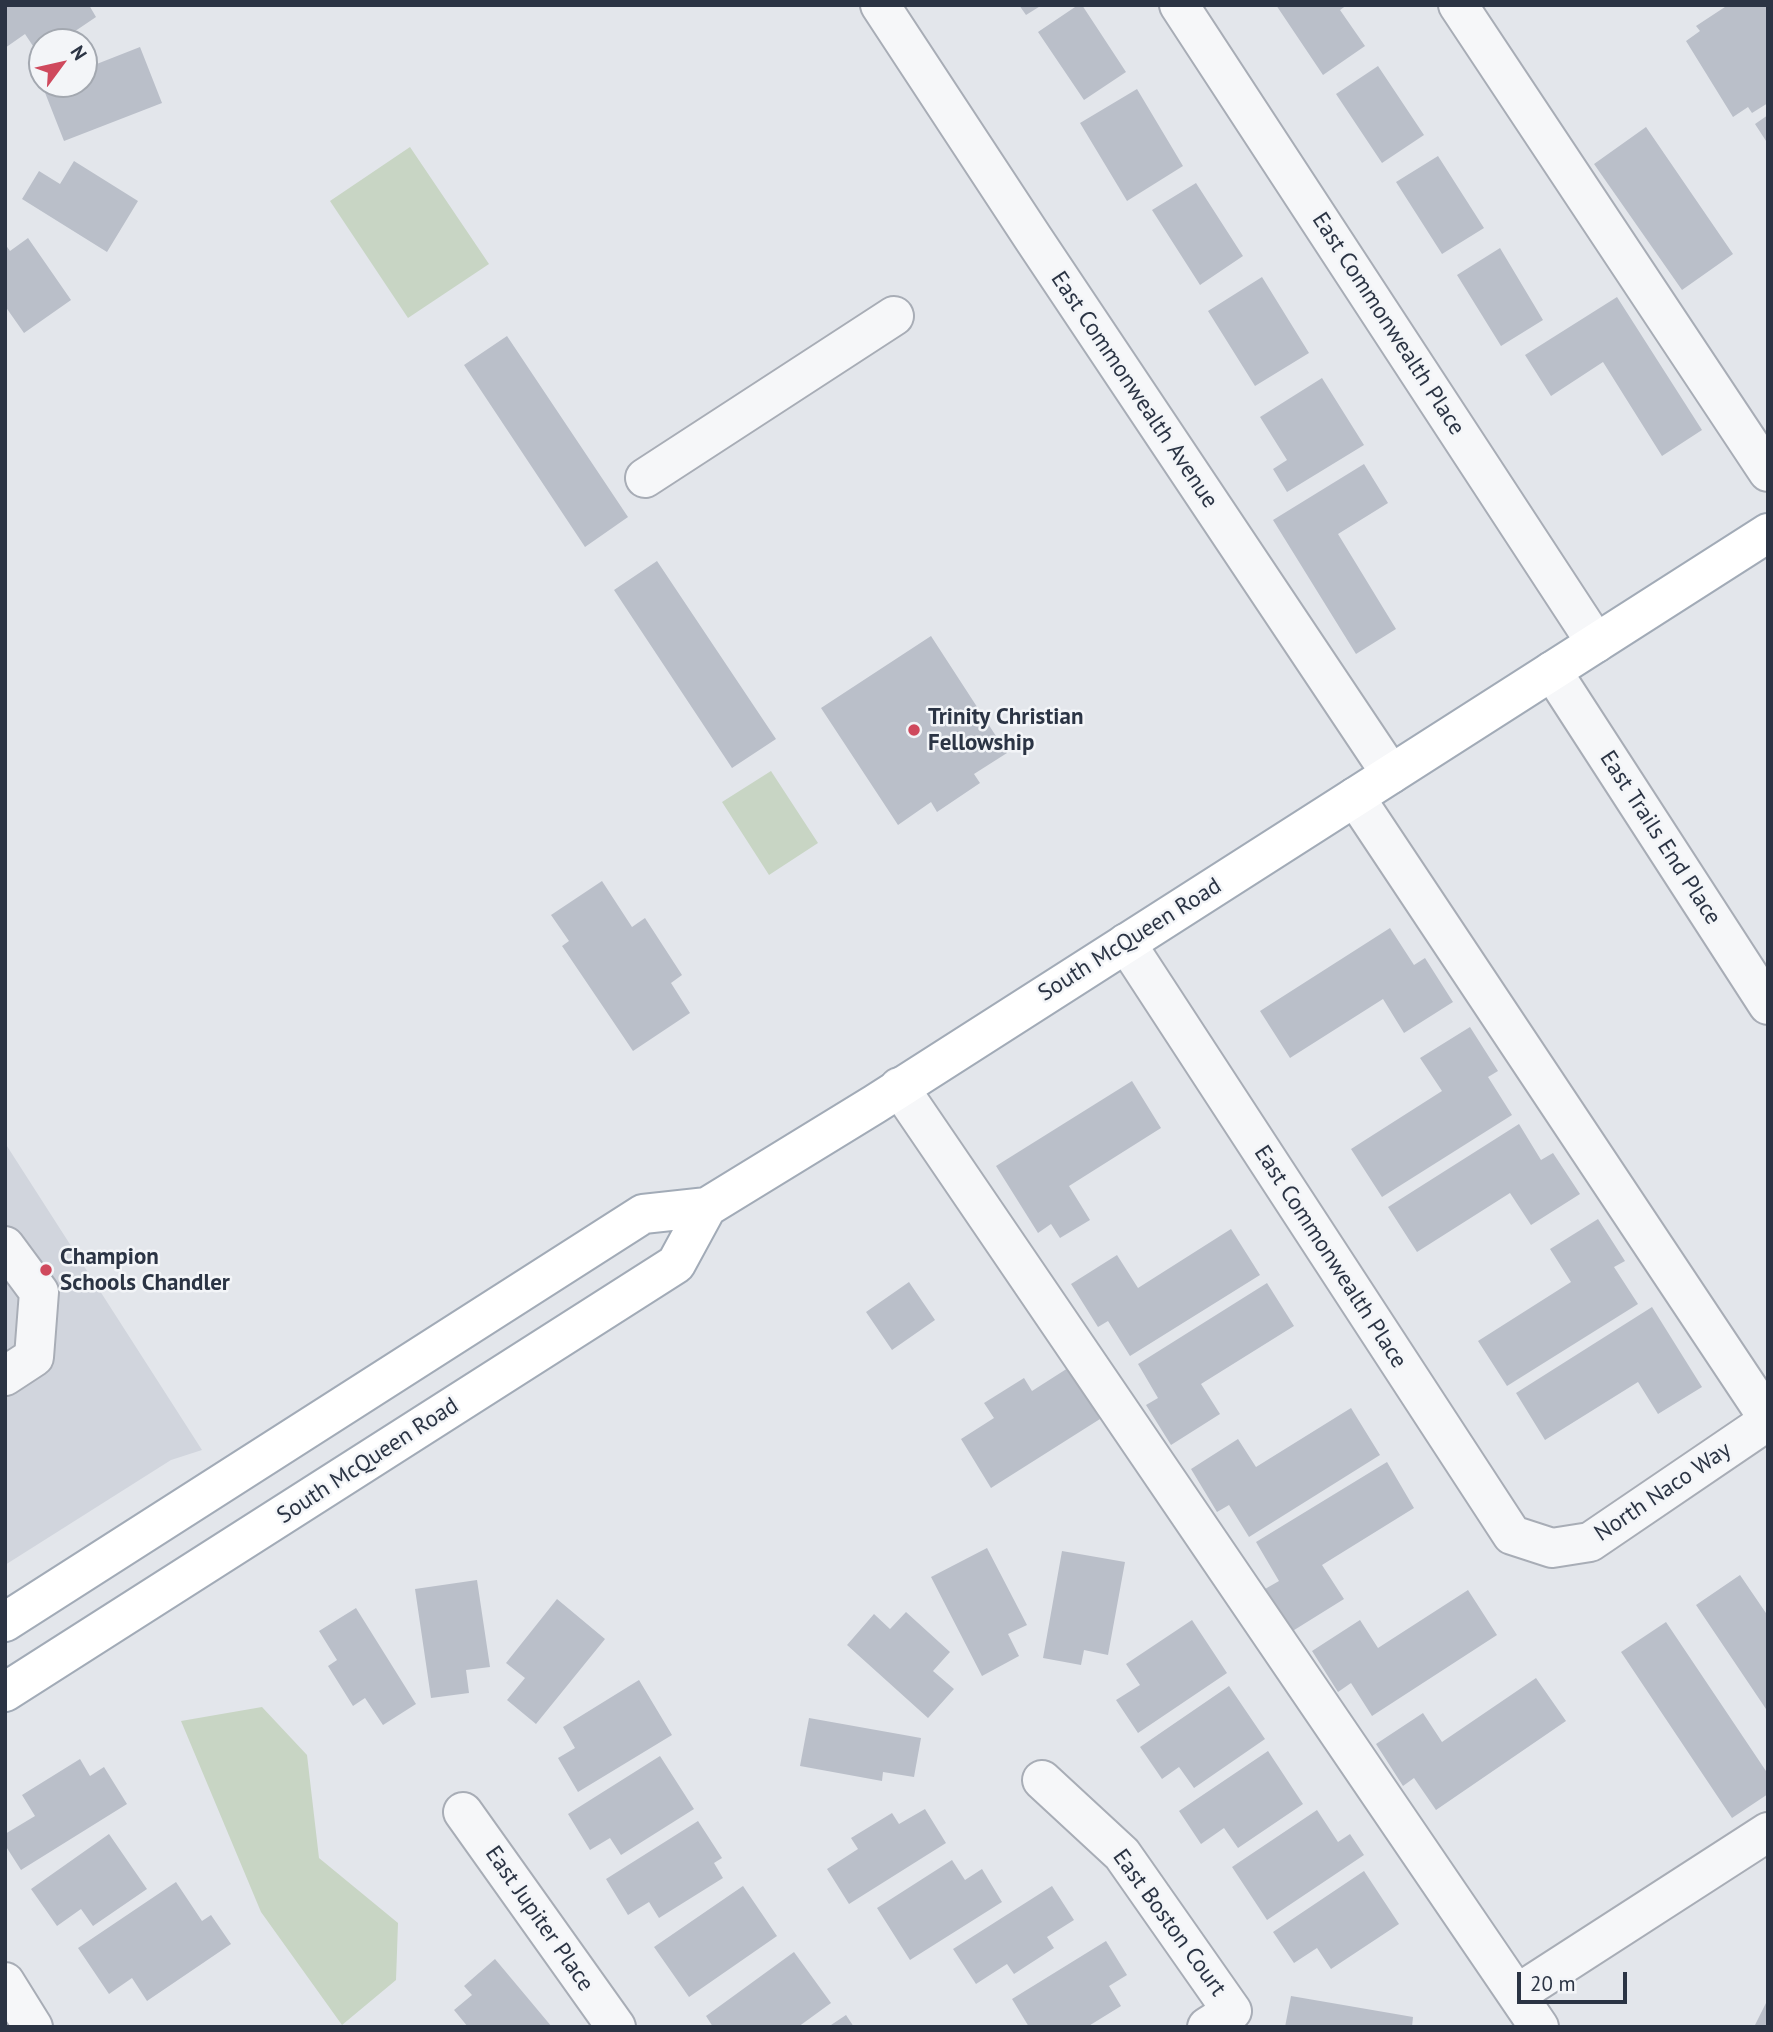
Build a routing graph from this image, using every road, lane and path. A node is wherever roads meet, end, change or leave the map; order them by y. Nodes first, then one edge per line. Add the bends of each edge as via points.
1 (880, 5) edge
2 (1180, 5) edge
3 (1458, 5) edge
4 (894, 316) dead end
5 (1768, 472) edge
6 (645, 478) dead end
7 (1768, 533) edge
8 (1596, 643) junction
9 (1552, 671) junction
10 (1391, 774) junction
11 (1355, 797) junction
12 (1126, 943) junction
13 (1768, 1005) edge
14 (899, 1087) junction
15 (707, 1206) junction
16 (5, 1246) edge
17 (5, 1376) edge
18 (1768, 1419) edge
19 (1552, 1548) joint
20 (5, 1622) edge
21 (5, 1692) edge
22 (1042, 1780) dead end
23 (463, 1812) dead end
24 (1768, 1832) edge
25 (5, 1982) edge
26 (1517, 1994) junction
27 (1220, 2019) edge
28 (33, 2027) edge
29 (616, 2027) edge
30 (1539, 2027) edge

1 - 10 street, East Commonwealth Avenue
2 - 8 street, East Commonwealth Place
3 - 5 street
4 - 6 street
7 - 8 main road, South McQueen Road
8 - 9 main road, South McQueen Road
9 - 10 main road, South McQueen Road
9 - 13 street, East Trails End Place
10 - 11 main road, South McQueen Road
11 - 12 main road, South McQueen Road
11 - 18 street
12 - 14 main road, South McQueen Road
12 - 19 street, East Commonwealth Place via 1512,1535
14 - 15 main road, South McQueen Road
14 - 26 street
15 - 20 main road, South McQueen Road via 643,1214
15 - 21 main road, South McQueen Road via 676,1264
16 - 17 street via 39,1292 34,1357
18 - 19 street, North Naco Way via 1590,1542
22 - 27 street, East Boston Court via 1122,1854
23 - 29 street, East Jupiter Place
24 - 26 street
25 - 28 street
26 - 30 street

